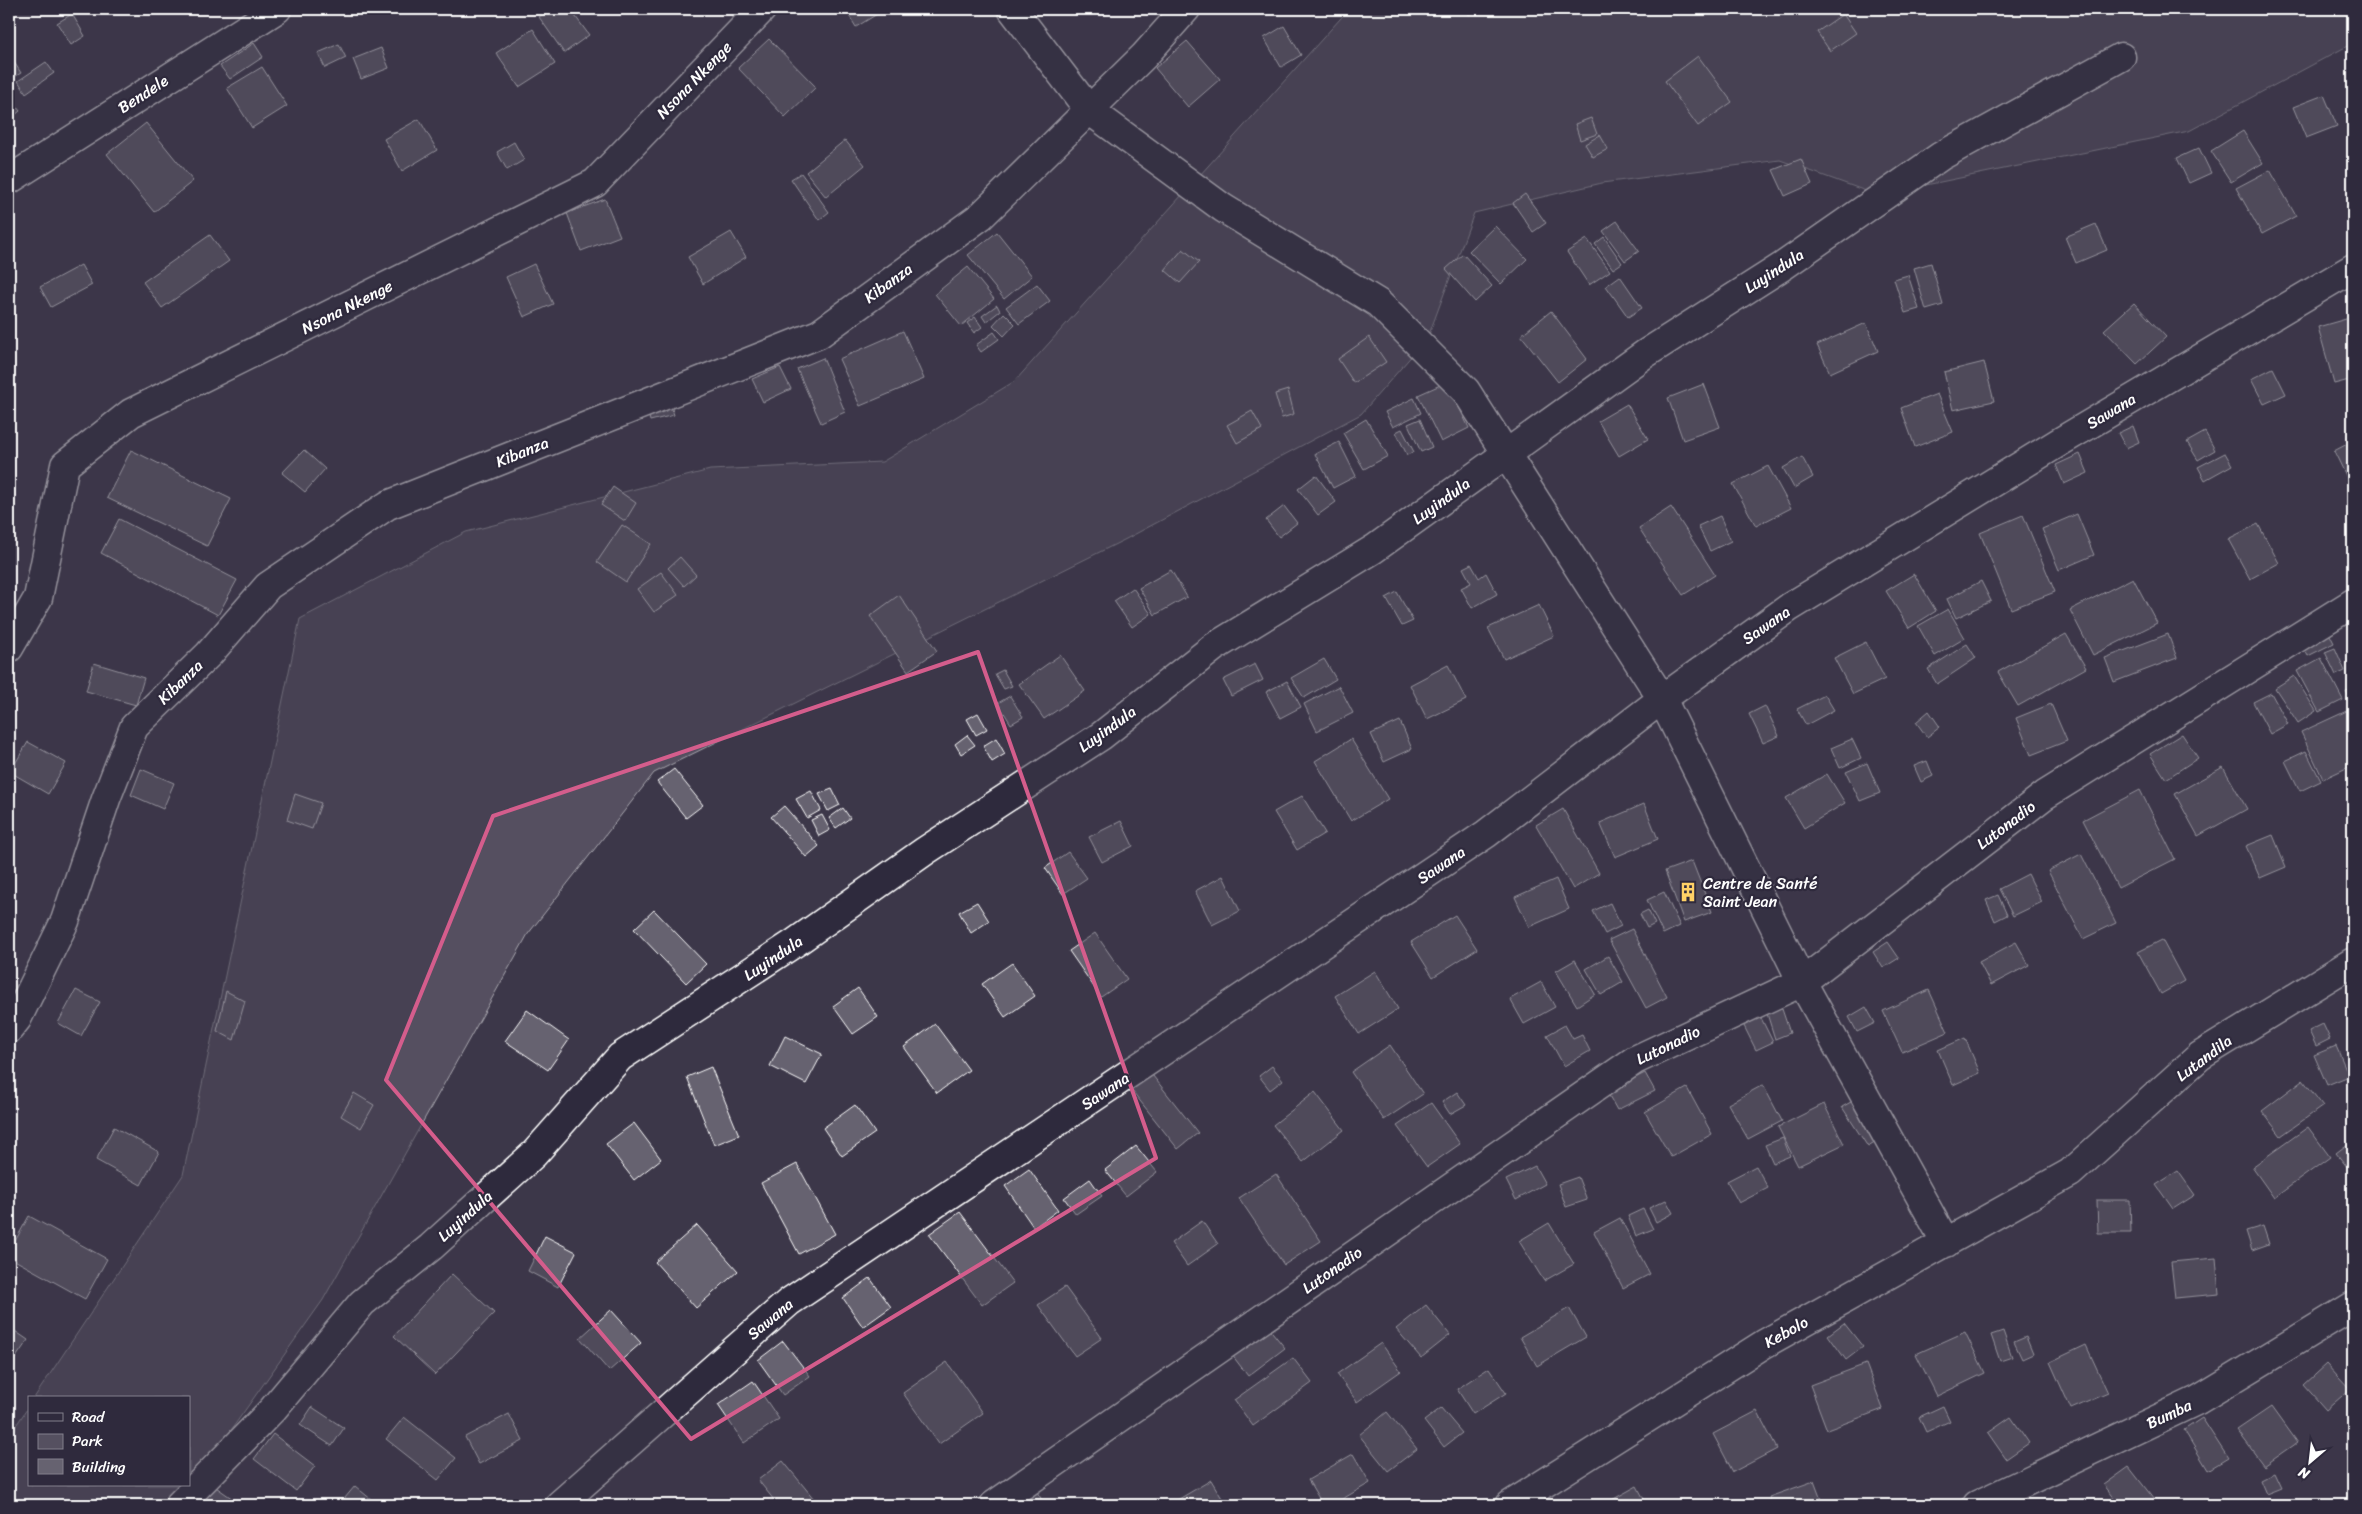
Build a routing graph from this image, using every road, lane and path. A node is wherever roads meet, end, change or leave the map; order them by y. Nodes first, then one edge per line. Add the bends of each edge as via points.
1 (277, 9) edge
2 (762, 9) edge
3 (1012, 9) edge
4 (1186, 9) edge
5 (2121, 57) dead end
6 (1089, 110) junction
7 (9, 180) edge
8 (2353, 268) edge
9 (1506, 453) junction
10 (2353, 603) edge
11 (9, 648) edge
12 (1662, 699) junction
13 (2353, 962) edge
14 (1802, 982) junction
15 (9, 1029) edge
16 (2070, 1173) joint
17 (1946, 1243) junction
18 (2353, 1306) edge
19 (179, 1505) edge
20 (558, 1505) edge
21 (994, 1505) edge
22 (1510, 1505) edge
23 (1977, 1505) edge

1 - 7 street, Bendele
2 - 11 street, Nsona Nkenge via 595,183 131,412 65,466 38,598
3 - 6 street
4 - 6 street, Kibanza
5 - 9 street, Luyindula via 1941,156 1783,266 1645,354
6 - 9 street via 1223,208 1378,303 1466,391
6 - 15 street, Kibanza via 981,216 819,334 388,505 268,586 209,654 134,727 65,921
8 - 12 street, Sawana via 1790,607
9 - 12 street
9 - 19 street, Luyindula via 1374,549 1214,647 1101,736 620,1057 534,1154 432,1247 362,1303 273,1409
10 - 14 street, Lutonadio via 2046,795
12 - 14 street
12 - 20 street, Sawana via 1486,834 789,1302
13 - 16 street, Lutandila via 2200,1056
14 - 17 street
14 - 21 street, Lutonadio via 1635,1060
16 - 17 street, Kebolo
17 - 22 street, Kebolo via 1764,1344
18 - 23 street, Bumba via 2198,1400

